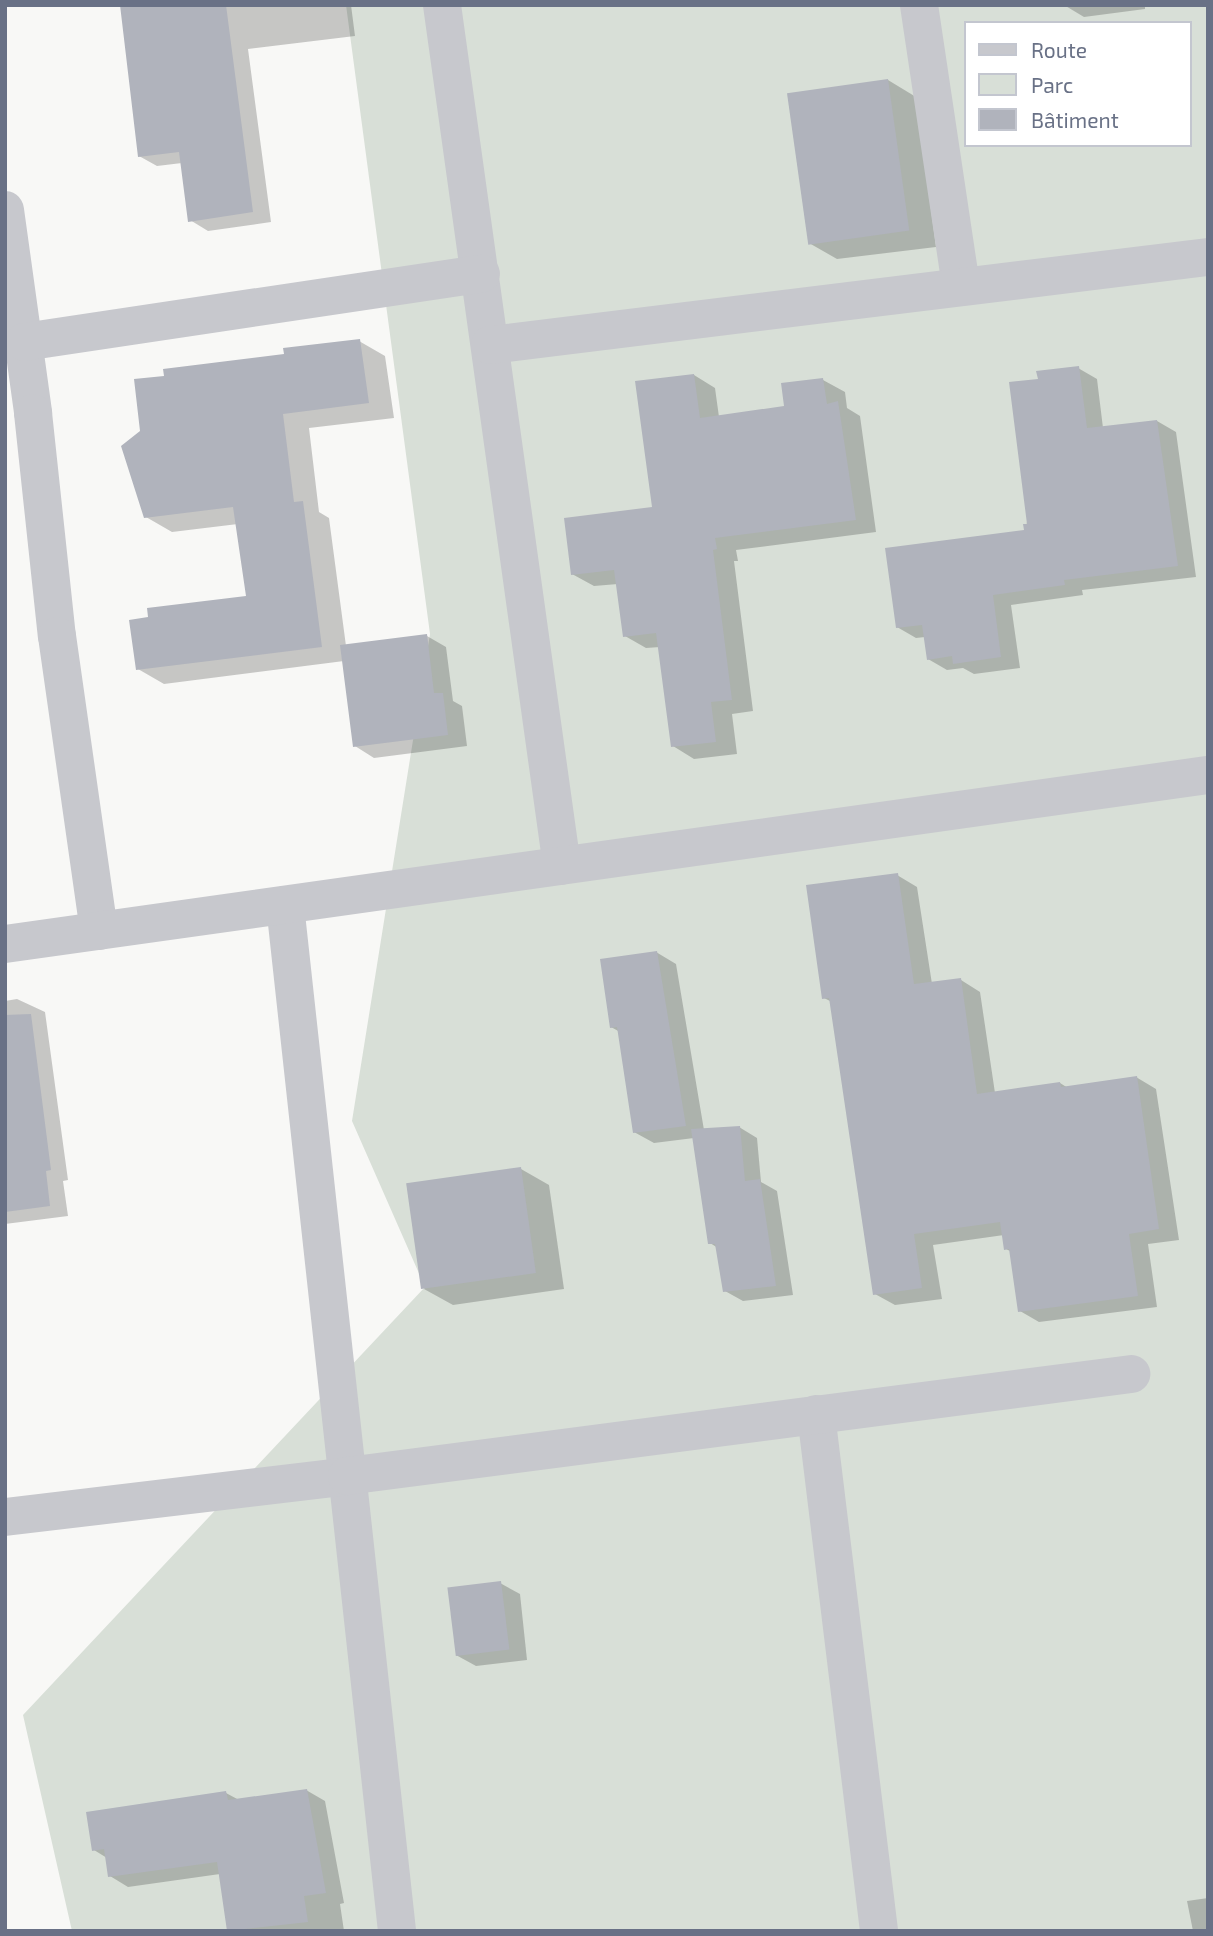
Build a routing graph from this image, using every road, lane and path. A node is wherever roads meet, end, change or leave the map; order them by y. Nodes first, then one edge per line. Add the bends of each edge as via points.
1 (442, 5) edge
2 (919, 5) edge
3 (5, 210) edge
4 (1208, 257) edge
5 (481, 274) junction
6 (961, 287) junction
7 (24, 342) junction
8 (490, 345) junction
9 (19, 415) edge
10 (1208, 775) edge
11 (562, 866) junction
12 (285, 905) junction
13 (99, 931) junction
14 (5, 944) edge
15 (1131, 1374) dead end
16 (816, 1414) junction
17 (347, 1476) junction
18 (5, 1517) edge
19 (397, 1931) edge
20 (879, 1931) edge

1 - 5 street
2 - 6 street
3 - 7 street
4 - 6 street
5 - 7 street
5 - 8 street
6 - 8 street
7 - 9 street
8 - 11 street
9 - 13 street via 57,636
10 - 11 street
11 - 12 street
12 - 13 street
12 - 17 street
13 - 14 street
15 - 16 street
16 - 17 street
16 - 20 street
17 - 18 street
17 - 19 street

